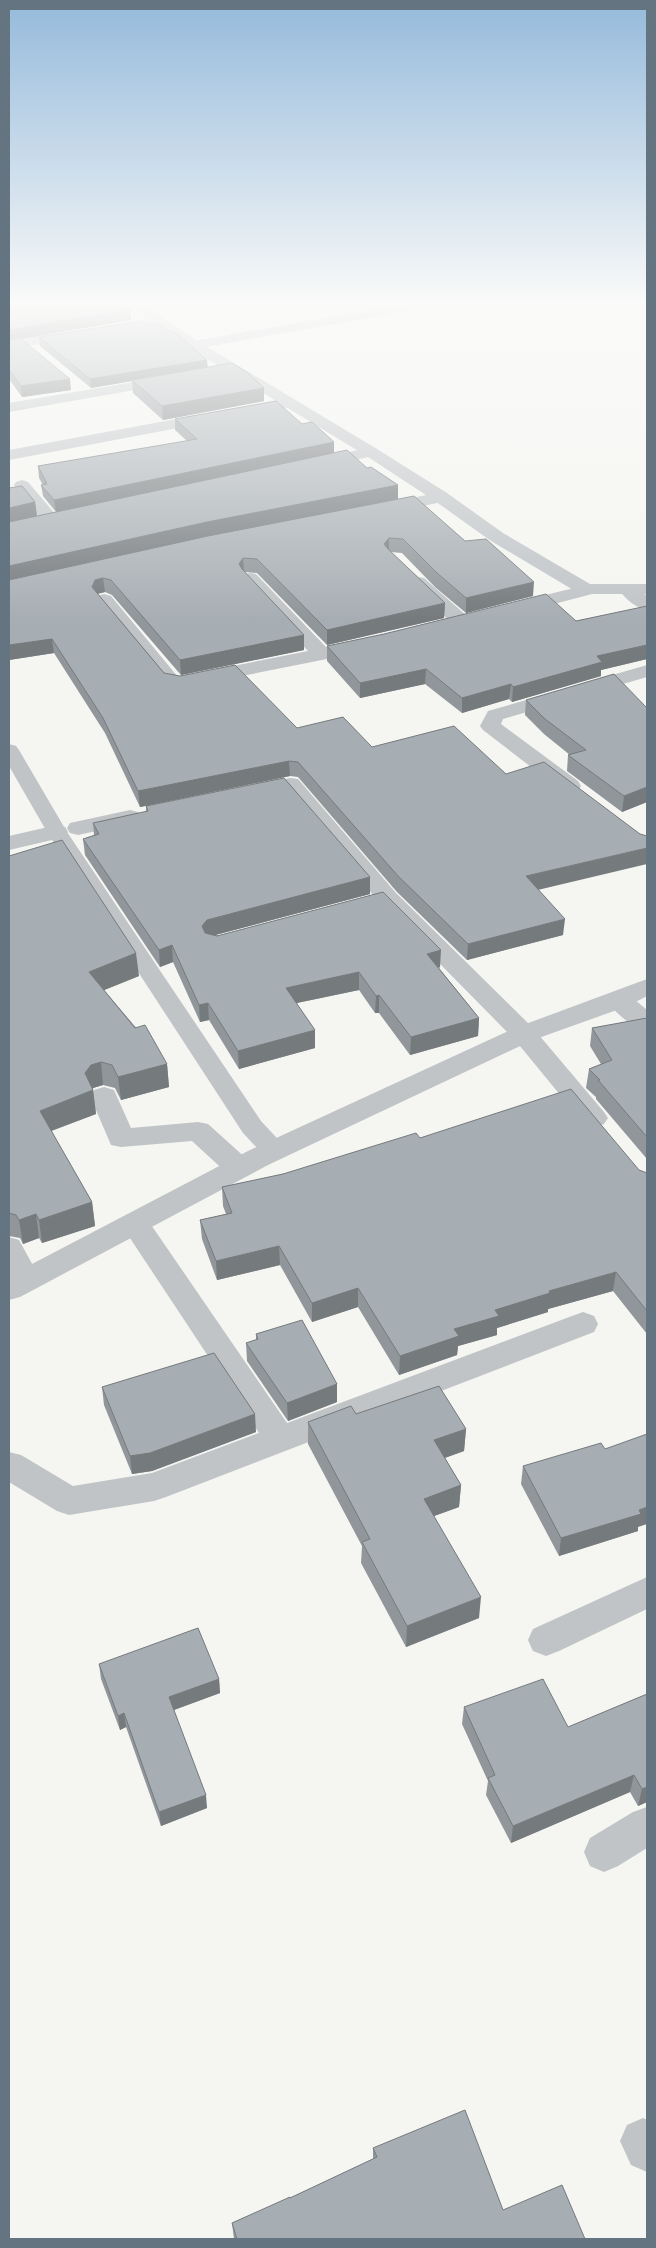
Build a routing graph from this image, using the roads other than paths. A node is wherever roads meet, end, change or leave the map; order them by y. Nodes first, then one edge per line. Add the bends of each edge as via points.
1 (247, 411) edge
2 (303, 411) edge
3 (371, 452) junction
4 (9, 455) edge
5 (303, 466) edge
6 (22, 485) edge
7 (441, 497) junction
8 (364, 513) edge
9 (70, 516) edge
10 (50, 520) junction
11 (34, 524) edge
12 (406, 570) edge
13 (250, 578) edge
14 (647, 589) edge
15 (586, 590) junction
16 (629, 591) junction
17 (104, 600) edge
18 (647, 605) edge
19 (499, 612) edge
20 (480, 616) edge
21 (383, 641) edge
22 (322, 654) junction
23 (647, 670) edge
24 (9, 750) edge
25 (232, 796) edge
26 (584, 796) edge
27 (155, 812) edge
28 (67, 830) junction
29 (9, 843) edge
30 (388, 898) junction
31 (360, 906) edge
32 (647, 987) edge
33 (619, 1000) junction
34 (647, 1023) edge
35 (524, 1034) junction
36 (104, 1096) dead end
37 (610, 1137) edge
38 (275, 1150) junction
39 (239, 1168) junction
40 (135, 1223) junction
41 (9, 1248) edge
42 (17, 1284) edge
43 (584, 1324) dead end
44 (280, 1439) junction
45 (9, 1465) edge
46 (647, 1592) edge
47 (546, 1640) dead end
48 (647, 1826) edge
49 (604, 1852) dead end

1 - 4 street
2 - 3 street
3 - 5 street
3 - 7 street
6 - 10 street
7 - 8 street
7 - 15 street via 497,537
9 - 10 street
10 - 11 street
12 - 20 street via 452,624
13 - 22 street
14 - 16 street
15 - 16 street
15 - 19 street
16 - 18 street
17 - 22 street via 172,682 181,684
21 - 22 street
23 - 26 street via 495,715 491,721 490,726
24 - 28 lane
25 - 30 street via 290,784
27 - 28 street
28 - 29 street
28 - 38 lane via 252,1128
30 - 31 street
30 - 35 street
32 - 33 street
33 - 34 street
33 - 35 street
35 - 37 street
35 - 38 street
36 - 39 street via 121,1138 198,1131
38 - 39 street
39 - 40 street
40 - 42 street
40 - 44 street
41 - 42 street
43 - 44 street
44 - 45 street via 154,1487 69,1501
46 - 47 street
48 - 49 street

